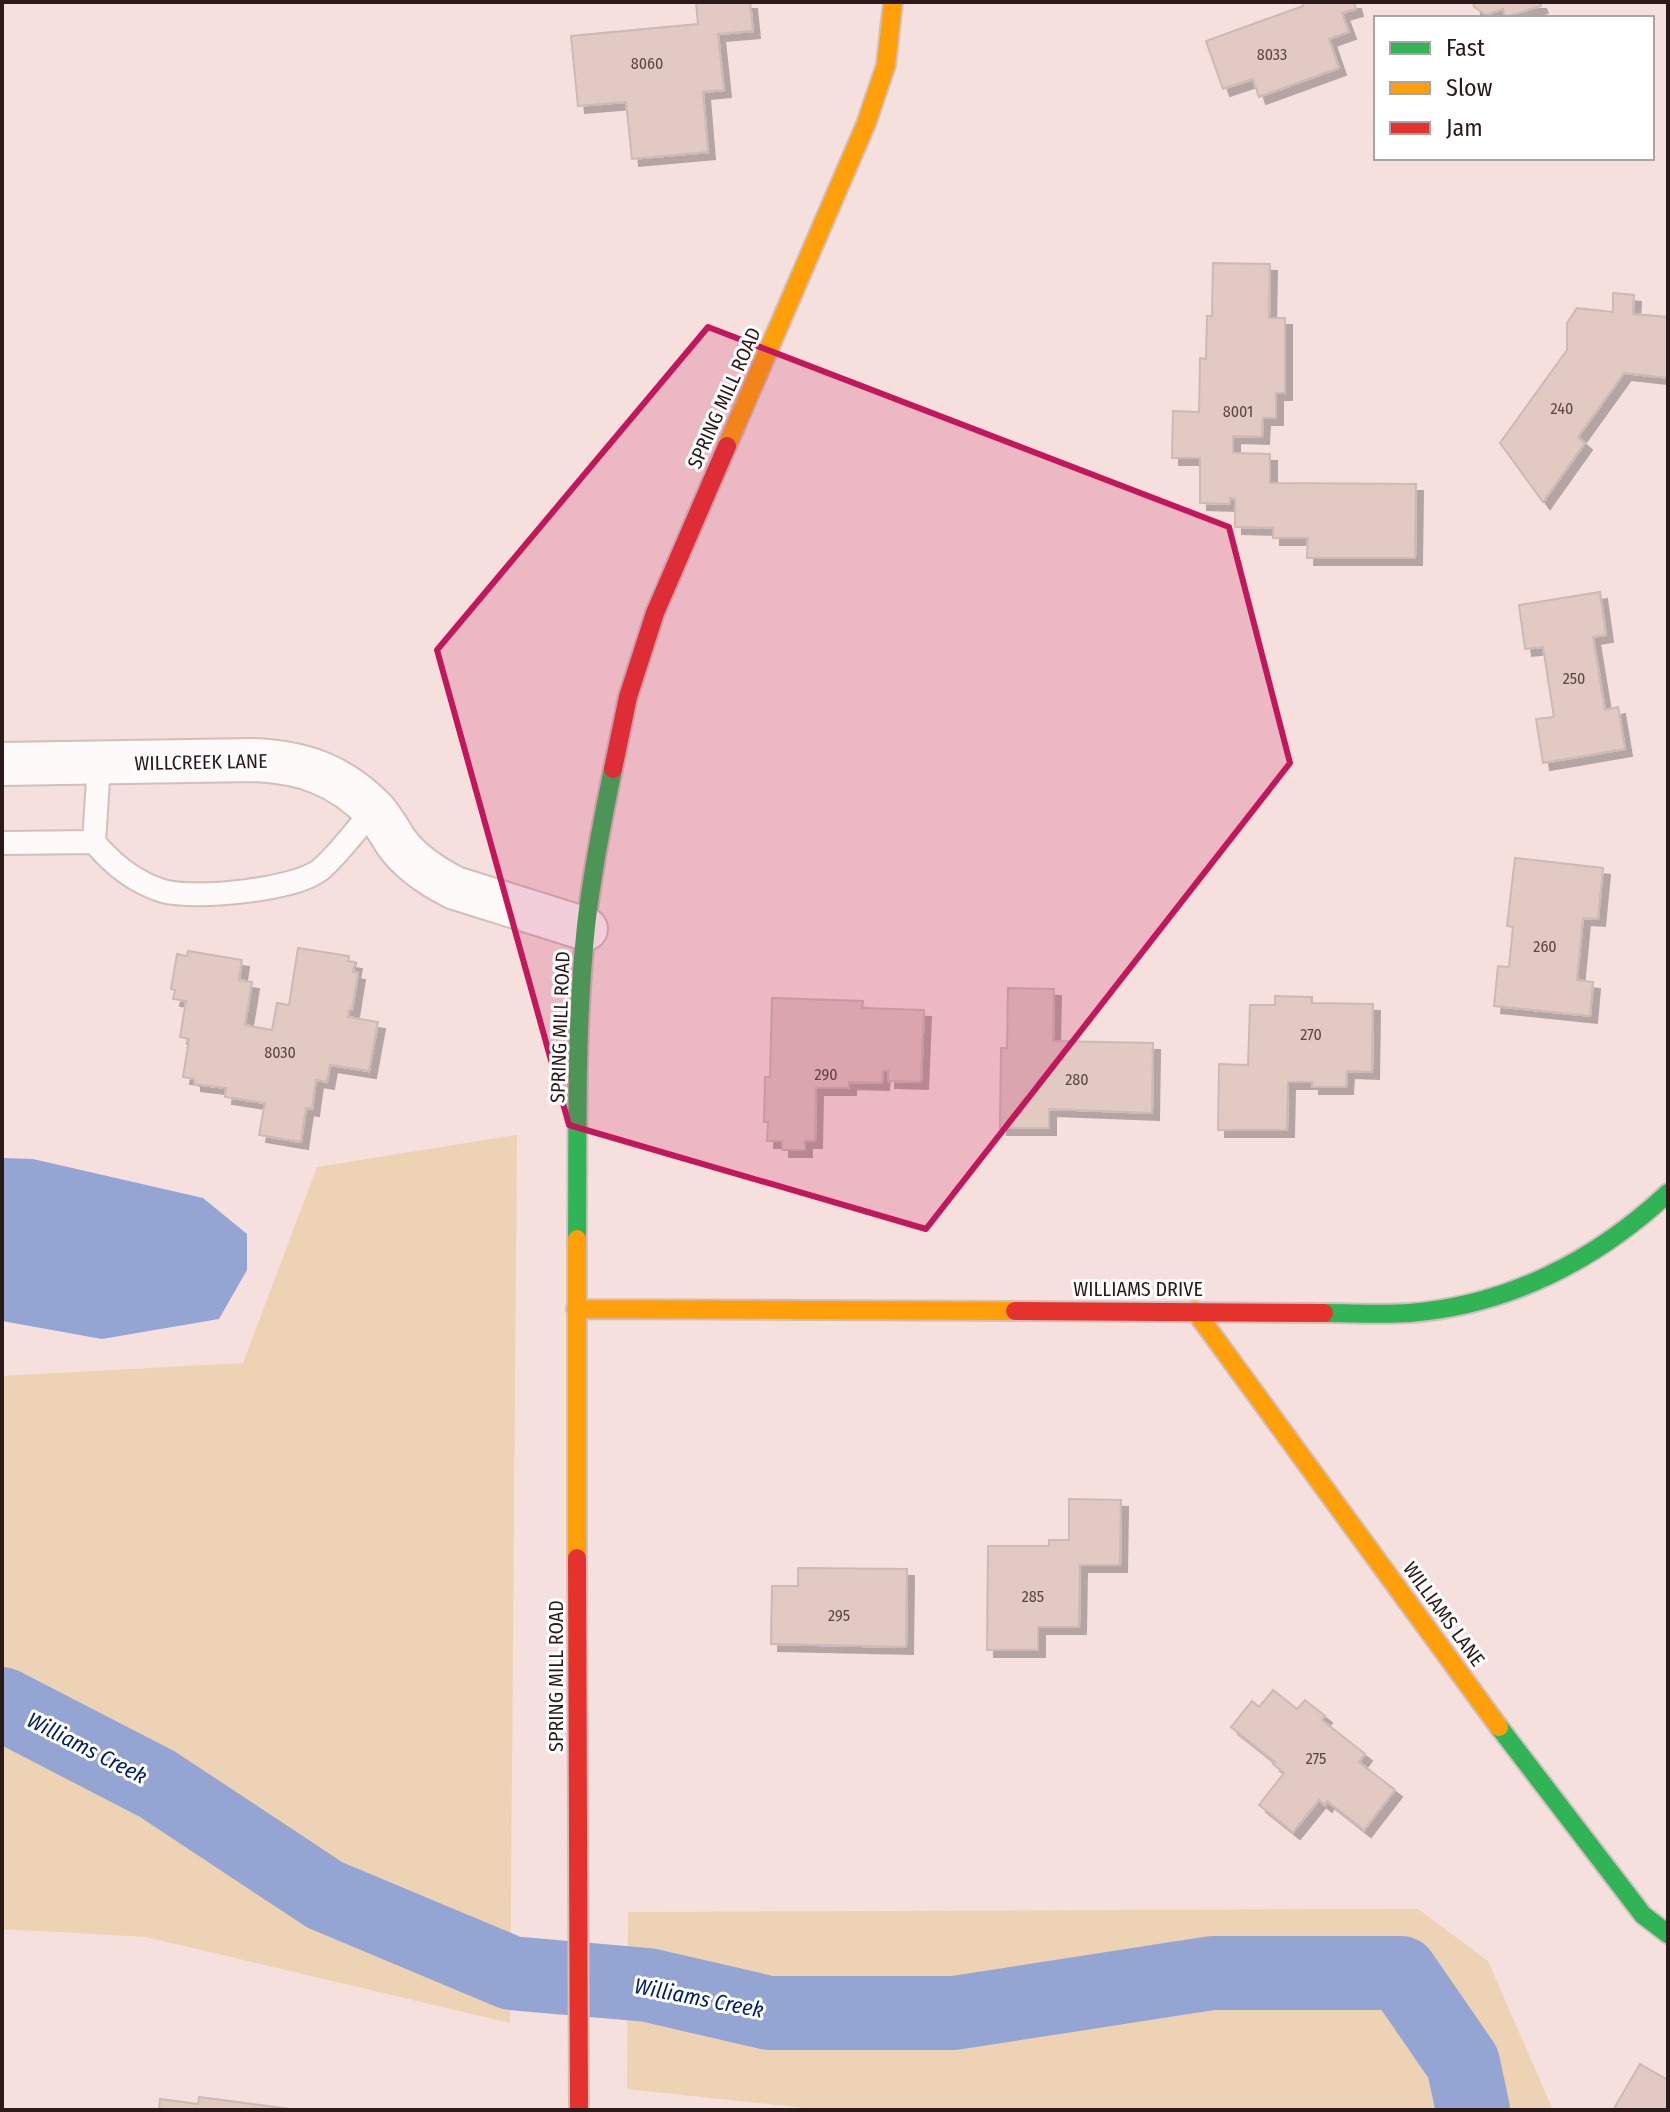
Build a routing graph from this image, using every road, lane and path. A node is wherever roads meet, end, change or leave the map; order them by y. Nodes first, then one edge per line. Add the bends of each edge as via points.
1 (893, 2) edge
2 (2, 764) edge
3 (99, 764) junction
4 (374, 810) junction
5 (94, 842) junction
6 (2, 843) edge
7 (586, 929) junction
8 (1668, 1193) edge
9 (576, 1309) junction
10 (1195, 1311) junction
11 (1668, 1934) edge
12 (579, 2110) edge

1 - 7 street, SPRING MILL ROAD via 886,65 866,124 655,613 615,754
2 - 3 street, WILLCREEK LANE
3 - 4 street, WILLCREEK LANE via 276,761 337,779
3 - 5 lane
4 - 5 lane via 318,871 284,886 244,891 164,891 124,874
4 - 7 street, WILLCREEK LANE via 398,844 438,880
5 - 6 lane
7 - 9 street, SPRING MILL ROAD via 579,1032
8 - 10 street, WILLIAMS DRIVE via 1590,1253 1539,1281 1466,1304 1410,1313
9 - 10 street, WILLIAMS DRIVE
9 - 12 street, SPRING MILL ROAD
10 - 11 street, WILLIAMS LANE via 1551,1798 1643,1915

